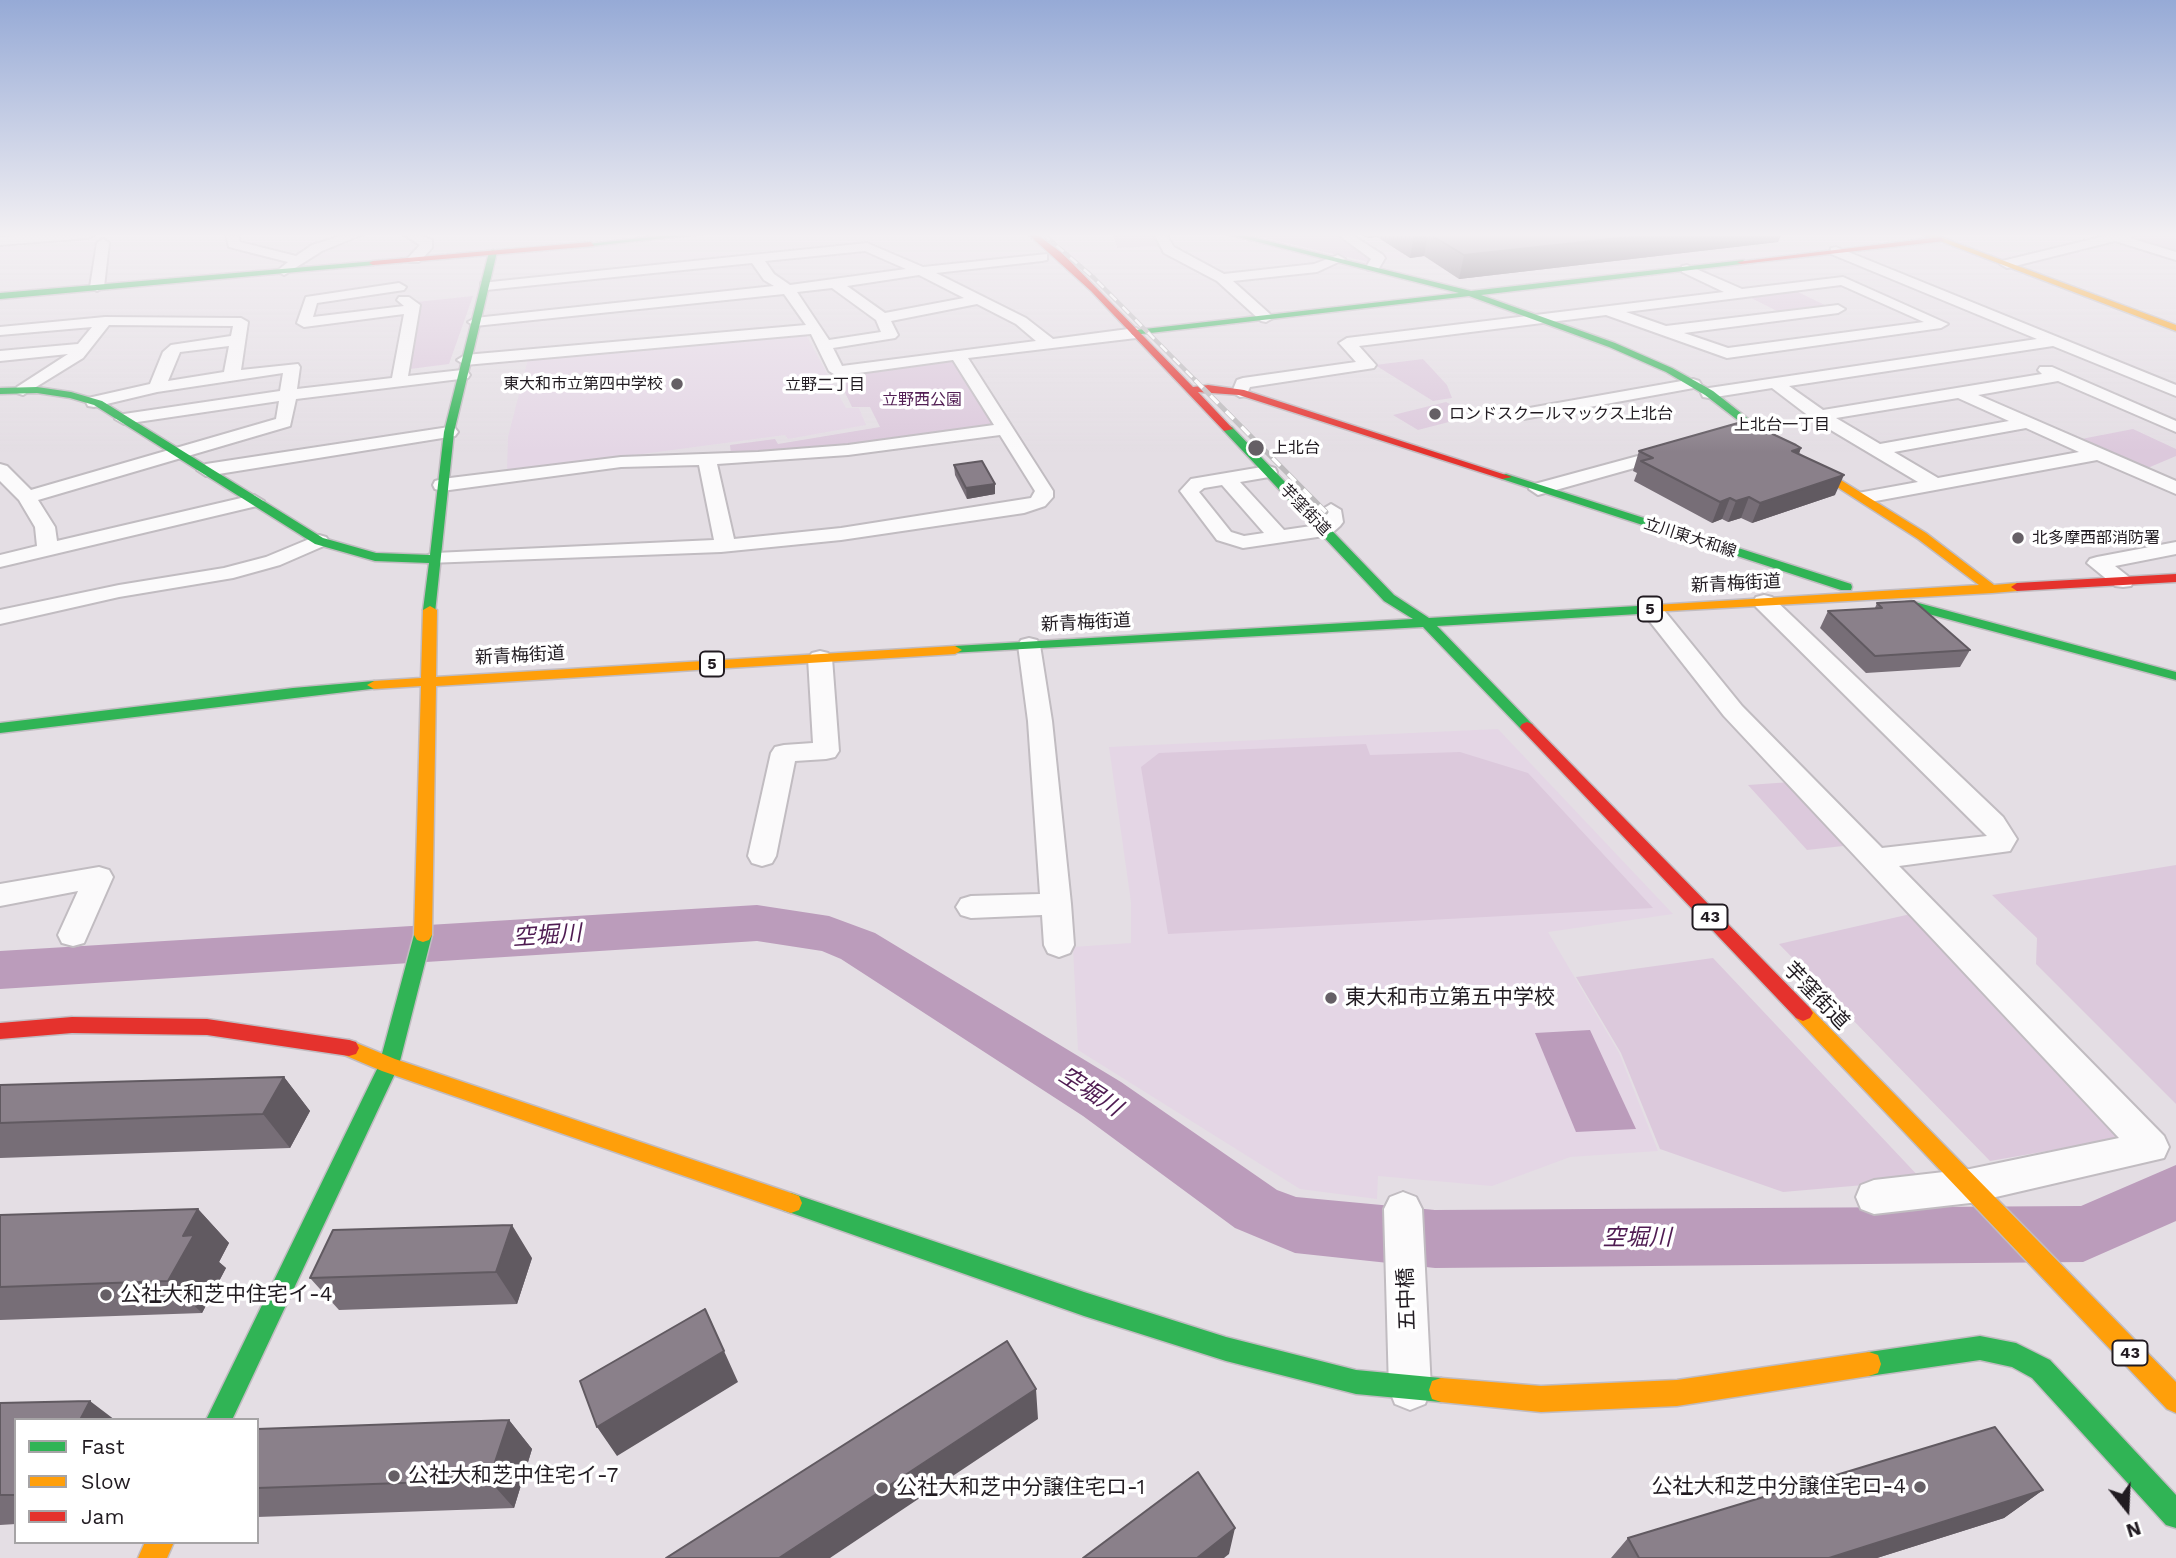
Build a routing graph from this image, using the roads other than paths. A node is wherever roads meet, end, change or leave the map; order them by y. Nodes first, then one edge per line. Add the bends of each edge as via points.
1 (309, 307) edge
2 (480, 307) edge
3 (706, 307) edge
4 (800, 307) edge
5 (866, 307) edge
6 (942, 307) edge
7 (991, 307) edge
8 (1115, 307) edge
9 (1120, 307) edge
10 (1254, 307) edge
11 (1363, 307) edge
12 (1509, 307) edge
13 (1641, 307) edge
14 (1834, 307) edge
15 (1901, 307) edge
16 (1970, 307) edge
17 (2120, 307) edge
18 (412, 309) joint
19 (1608, 311) junction
20 (1851, 314) junction
21 (882, 318) junction
22 (1266, 318) junction
23 (1542, 318) junction
24 (105, 321) junction
25 (475, 322) junction
26 (607, 328) junction
27 (2176, 328) edge
28 (816, 329) junction
29 (0, 331) edge
30 (1664, 331) junction
31 (1889, 331) junction
32 (1143, 332) junction
33 (890, 335) junction
34 (1831, 339) junction
35 (238, 340) junction
36 (2056, 341) junction
37 (1050, 344) junction
38 (825, 345) junction
39 (82, 348) junction
40 (2000, 349) junction
41 (958, 355) junction
42 (0, 356) edge
43 (905, 362) junction
44 (1889, 366) junction
45 (463, 368) junction
46 (232, 375) junction
47 (2060, 376) junction
48 (399, 382) junction
49 (1776, 383) junction
50 (1693, 384) junction
51 (157, 387) junction
52 (1208, 388) junction
53 (23, 390) junction
54 (1190, 390) junction
55 (0, 391) edge
56 (2176, 391) edge
57 (1240, 392) junction
58 (1709, 393) junction
59 (1960, 393) junction
60 (287, 395) junction
61 (2176, 400) edge
62 (94, 402) junction
63 (1229, 405) dead end
64 (2133, 408) junction
65 (1518, 415) dead end
66 (1820, 415) junction
67 (124, 419) junction
68 (2028, 423) junction
69 (1753, 428) junction
70 (2176, 428) edge
71 (1005, 429) junction
72 (449, 432) junction
73 (1727, 436) edge
74 (1688, 447) edge
75 (1874, 450) junction
76 (175, 452) junction
77 (2099, 454) junction
78 (707, 458) junction
79 (0, 470) edge
80 (206, 470) junction
81 (1268, 472) junction
82 (1227, 479) junction
83 (1935, 484) junction
84 (442, 485) junction
85 (2176, 488) edge
86 (1538, 489) junction
87 (1865, 497) junction
88 (27, 498) junction
89 (254, 501) junction
90 (1327, 506) joint
91 (1324, 530) junction
92 (1351, 530) dead end
93 (1280, 538) junction
94 (319, 541) junction
95 (725, 545) junction
96 (2176, 548) edge
97 (48, 550) junction
98 (435, 559) junction
99 (0, 561) edge
100 (1788, 570) junction
101 (2176, 578) edge
102 (2123, 581) junction
103 (1992, 589) junction
104 (1413, 596) dead end
105 (1875, 596) junction
106 (1797, 600) junction
107 (1764, 602) junction
108 (1651, 609) junction
109 (0, 617) edge
110 (1426, 622) junction
111 (1029, 645) junction
112 (820, 658) junction
113 (2176, 676) edge
114 (430, 681) junction
115 (0, 728) edge
116 (762, 856) dead end
117 (1876, 859) junction
118 (0, 895) edge
119 (1056, 904) junction
120 (971, 907) dead end
121 (73, 935) dead end
122 (1059, 945) dead end
123 (0, 1031) edge
124 (389, 1065) junction
125 (1970, 1186) junction
126 (1874, 1197) dead end
127 (1403, 1209) dead end
128 (1410, 1389) junction
129 (2176, 1400) edge
130 (220, 1418) edge
131 (2176, 1515) edge

1 - 18 street via 304,323
2 - 25 street
3 - 26 street
4 - 28 street
5 - 21 street
6 - 21 street
7 - 37 street via 1021,321
8 - 32 street, 芋窪街道 / 43
9 - 32 street, 芋窪街道 / 43
10 - 22 street
11 - 22 street
12 - 23 street
13 - 19 street
14 - 20 street
15 - 31 street via 1941,324
16 - 36 street
17 - 27 street
18 - 48 street
19 - 23 street
19 - 30 street
20 - 30 street
20 - 31 street
21 - 33 street
22 - 32 street
23 - 50 street
23 - 57 street via 1413,328 1347,343 1368,365 1243,383
24 - 29 street
24 - 35 street via 242,322
24 - 39 street
25 - 26 street
25 - 45 street
26 - 28 street
26 - 45 street
28 - 38 street
30 - 34 street via 1727,353
31 - 34 street
32 - 37 street
32 - 52 street, 芋窪街道 / 43
32 - 54 street, 芋窪街道 / 43
33 - 38 street
33 - 43 street
34 - 44 street
35 - 46 street
35 - 51 street via 176,348
36 - 40 street
36 - 56 street
37 - 41 street
38 - 43 street via 837,371
39 - 42 street
39 - 53 street
40 - 44 street
40 - 47 street
41 - 43 street
41 - 71 street
44 - 49 street
45 - 48 street
45 - 72 street
46 - 51 street
46 - 60 street via 292,367
47 - 59 street
47 - 64 street
48 - 60 street
49 - 58 street
49 - 66 street
50 - 58 street
50 - 65 street
51 - 62 street
52 - 54 street
52 - 57 street, 立川東大和線
52 - 63 street, 芋窪街道 / 43
53 - 55 street
53 - 62 street
54 - 81 street, 芋窪街道 / 43
57 - 86 street, 立川東大和線
58 - 69 street
59 - 66 street
59 - 68 street
60 - 67 street
60 - 76 street via 284,422
61 - 64 street
62 - 67 street
64 - 70 street
66 - 75 street
67 - 76 street
68 - 75 street
68 - 77 street
69 - 73 street
69 - 87 street
71 - 78 street via 803,455
71 - 95 street via 1044,491 1031,505 841,534
72 - 80 street
72 - 84 street
74 - 86 street
75 - 83 street
76 - 80 street
76 - 88 street
77 - 83 street
77 - 85 street
78 - 84 street via 597,465
78 - 95 street
79 - 88 street
80 - 89 street
81 - 82 street
81 - 91 street, 芋窪街道 / 43
82 - 93 street
82 - 93 street via 1198,483 1190,496 1231,540
83 - 87 street
84 - 98 street
86 - 100 street, 立川東大和線
87 - 103 street
88 - 97 street via 46,527
89 - 94 street
89 - 97 street
90 - 91 street via 1333,522
90 - 92 street, 芋窪街道
91 - 93 street
91 - 110 street, 芋窪街道 / 43 via 1389,598
94 - 98 street via 375,557
94 - 109 street via 226,574 119,590
95 - 98 street
96 - 102 street via 2097,563
97 - 99 street
98 - 114 street
100 - 105 street, 立川東大和線
100 - 106 street via 1799,593
101 - 102 street, 新青梅街道 / 5
102 - 103 street, 新青梅街道 / 5
103 - 105 street, 新青梅街道 / 5
104 - 110 street, 芋窪街道 / 43
105 - 106 street, 新青梅街道 / 5
105 - 113 street, 立川東大和線
106 - 107 street, 新青梅街道 / 5
107 - 108 street, 新青梅街道 / 5
107 - 117 street via 1993,824 2003,839 2000,844
108 - 110 street, 新青梅街道 / 5
108 - 117 street via 1733,711
110 - 111 street, 新青梅街道 / 5
110 - 125 street, 芋窪街道 / 43
111 - 112 street, 新青梅街道 / 5
111 - 119 street
112 - 114 street, 新青梅街道 / 5
112 - 116 street via 826,751 784,753
114 - 115 street, 新青梅街道 / 5 via 293,692
114 - 124 street via 427,911
117 - 125 street via 2151,1147
118 - 121 street via 99,877
119 - 120 street
119 - 122 street
123 - 124 street via 72,1025 207,1027 347,1047
124 - 128 street via 1110,1313 1356,1382
124 - 130 street
125 - 126 street
125 - 129 street, 芋窪街道 / 43
127 - 128 street, 五中橋
128 - 131 street via 1541,1399 1677,1393 1980,1348 1999,1350 2041,1369

